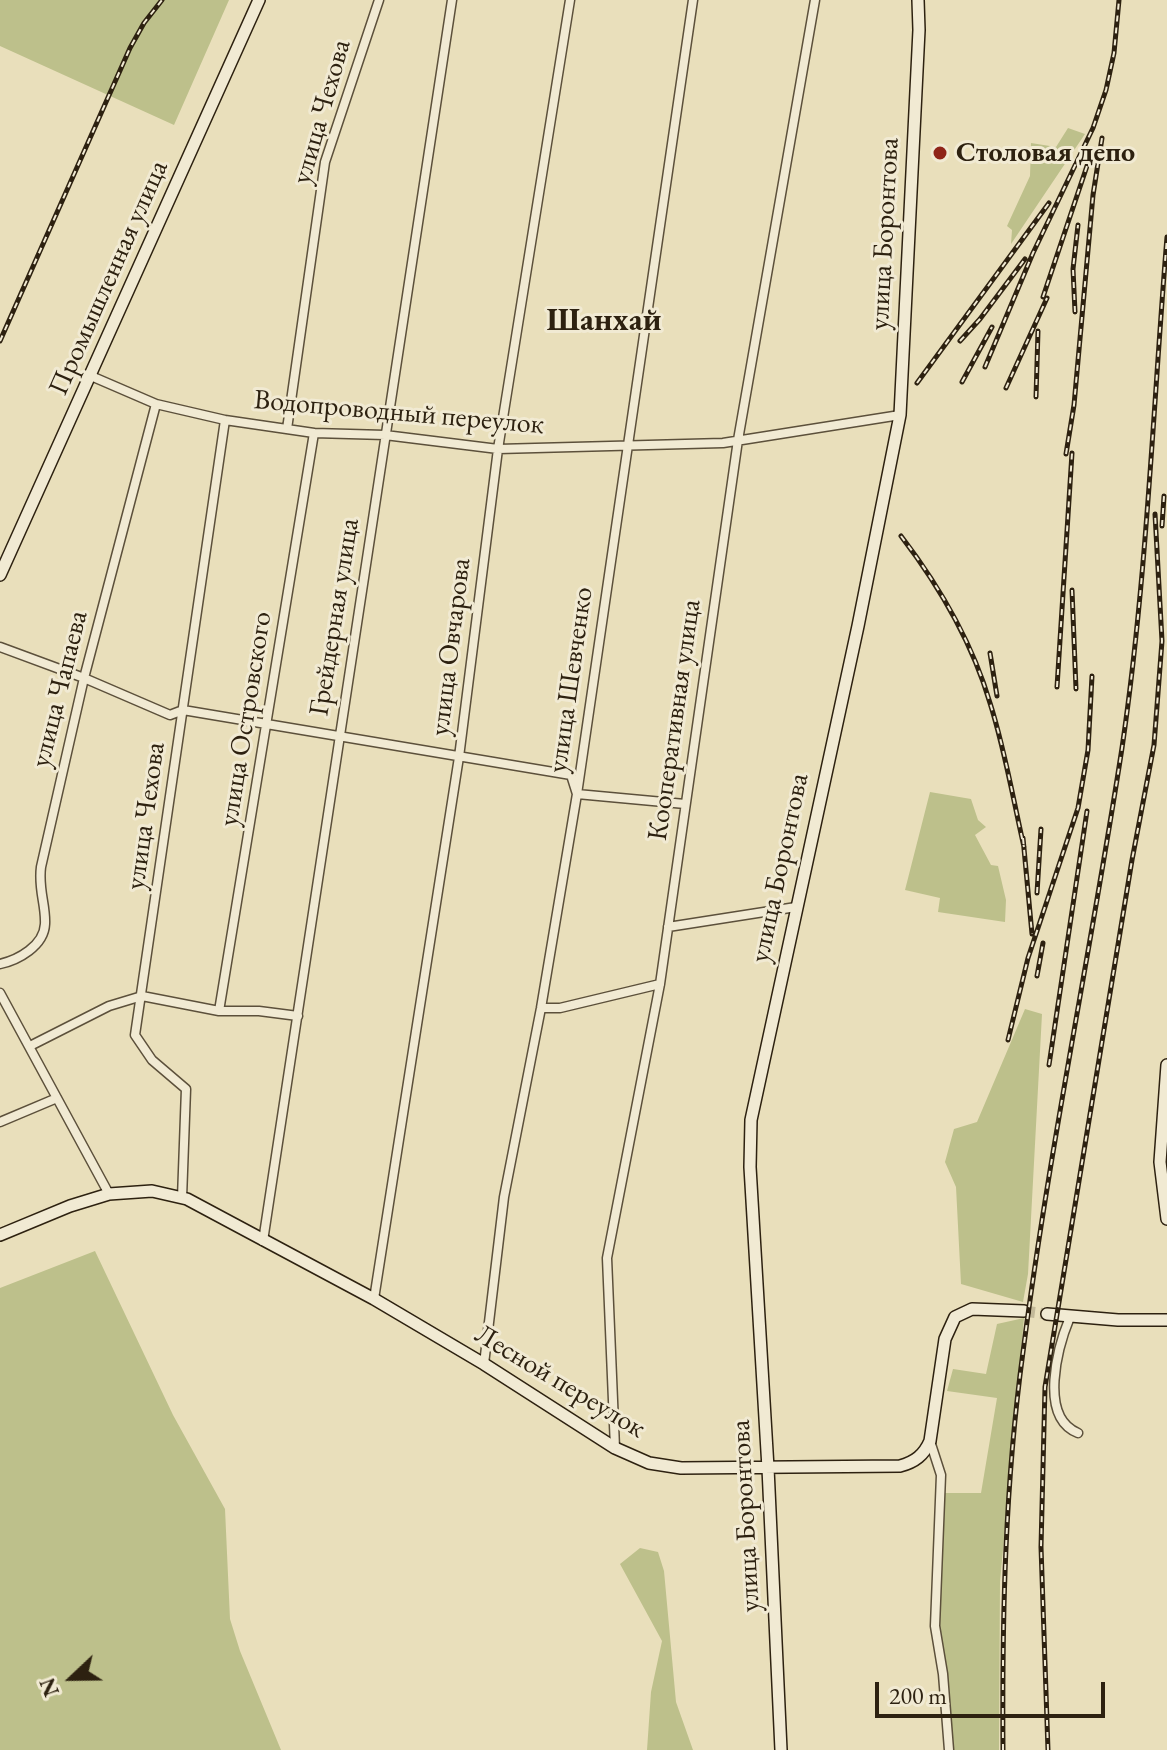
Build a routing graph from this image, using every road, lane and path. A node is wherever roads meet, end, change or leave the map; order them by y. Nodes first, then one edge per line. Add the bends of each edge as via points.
1 (259, 0) edge
2 (379, 0) edge
3 (452, 0) edge
4 (570, 0) edge
5 (693, 0) edge
6 (815, 0) edge
7 (918, 0) edge
8 (91, 376) junction
9 (156, 404) junction
10 (900, 415) junction
11 (225, 420) junction
12 (287, 429) junction
13 (314, 433) junction
14 (385, 435) junction
15 (738, 440) junction
16 (626, 446) junction
17 (498, 449) junction
18 (0, 575) edge
19 (0, 647) edge
20 (84, 678) junction
21 (183, 710) junction
22 (267, 726) junction
23 (339, 738) junction
24 (459, 757) junction
25 (577, 794) junction
26 (685, 804) junction
27 (796, 907) junction
28 (668, 927) junction
29 (0, 964) edge
30 (660, 984) junction
31 (0, 993) edge
32 (142, 996) junction
33 (541, 1008) junction
34 (219, 1011) junction
35 (10, 1012) junction
36 (0, 1016) edge
37 (298, 1016) junction
38 (30, 1046) junction
39 (1167, 1065) edge
40 (57, 1098) junction
41 (0, 1122) edge
42 (109, 1194) junction
43 (182, 1198) junction
44 (1167, 1219) edge
45 (0, 1235) edge
46 (263, 1241) junction
47 (374, 1299) junction
48 (1024, 1311) tunnel mouth
49 (1047, 1314) tunnel mouth
50 (1070, 1317) junction
51 (1167, 1320) edge
52 (484, 1364) junction
53 (1078, 1433) dead end
54 (930, 1441) junction
55 (615, 1448) junction
56 (768, 1468) junction
57 (781, 1750) edge
58 (949, 1750) edge

1 - 8 street, Промышленная улица
2 - 12 street, улица Чехова via 325,162
3 - 14 street, Грейдерная улица
4 - 17 street, улица Овчарова
5 - 16 street, улица Шевченко
6 - 15 street, Кооперативная улица
7 - 10 street, улица Боронтова
8 - 9 street, Водопроводный переулок
8 - 18 street, Промышленная улица
9 - 11 street, Водопроводный переулок
9 - 20 street, улица Чапаева
10 - 15 street, Водопроводный переулок
10 - 27 street, улица Боронтова
11 - 12 street, Водопроводный переулок
11 - 21 street, улица Чехова
12 - 13 street, Водопроводный переулок
13 - 14 street, Водопроводный переулок
13 - 22 street, улица Островского
14 - 17 street, Водопроводный переулок
14 - 23 street, Грейдерная улица
15 - 16 street, Водопроводный переулок
15 - 26 street, Кооперативная улица
16 - 17 street, Водопроводный переулок
16 - 25 street, улица Шевченко
17 - 24 street, улица Овчарова
19 - 20 street
20 - 21 street via 170,715
20 - 29 street, улица Чапаева via 41,867 45,926 31,949
21 - 22 street
21 - 32 street, улица Чехова
22 - 23 street
22 - 34 street, улица Островского
23 - 24 street
23 - 37 street, Грейдерная улица
24 - 25 street via 571,775
24 - 47 street, улица Овчарова
25 - 26 street
25 - 33 street, улица Шевченко
26 - 28 street, Кооперативная улица
27 - 28 street
27 - 56 street, улица Боронтова via 751,1120
28 - 30 street, Кооперативная улица
30 - 33 street
30 - 55 street, Кооперативная улица via 607,1258
31 - 35 street
32 - 34 street
32 - 38 street via 109,1006
32 - 43 street, улица Чехова via 135,1035 152,1060 186,1089
33 - 52 street, улица Шевченко via 504,1197
34 - 37 street
35 - 36 street
35 - 38 street
37 - 46 street, Грейдерная улица
38 - 40 street
39 - 44 street via 1160,1162
40 - 41 street
40 - 42 street
42 - 43 street, Лесной переулок via 152,1191
42 - 45 street, Лесной переулок
43 - 46 street, Лесной переулок
46 - 47 street, Лесной переулок
47 - 52 street, Лесной переулок
48 - 54 street via 972,1309 955,1317 945,1339
49 - 50 street
50 - 51 street
50 - 53 street via 1055,1361 1057,1409 1062,1421
52 - 55 street, Лесной переулок
54 - 56 street, Лесной переулок via 919,1458 900,1466
54 - 58 street via 941,1475 935,1626
55 - 56 street, Лесной переулок via 649,1463 681,1468
56 - 57 street, улица Боронтова

